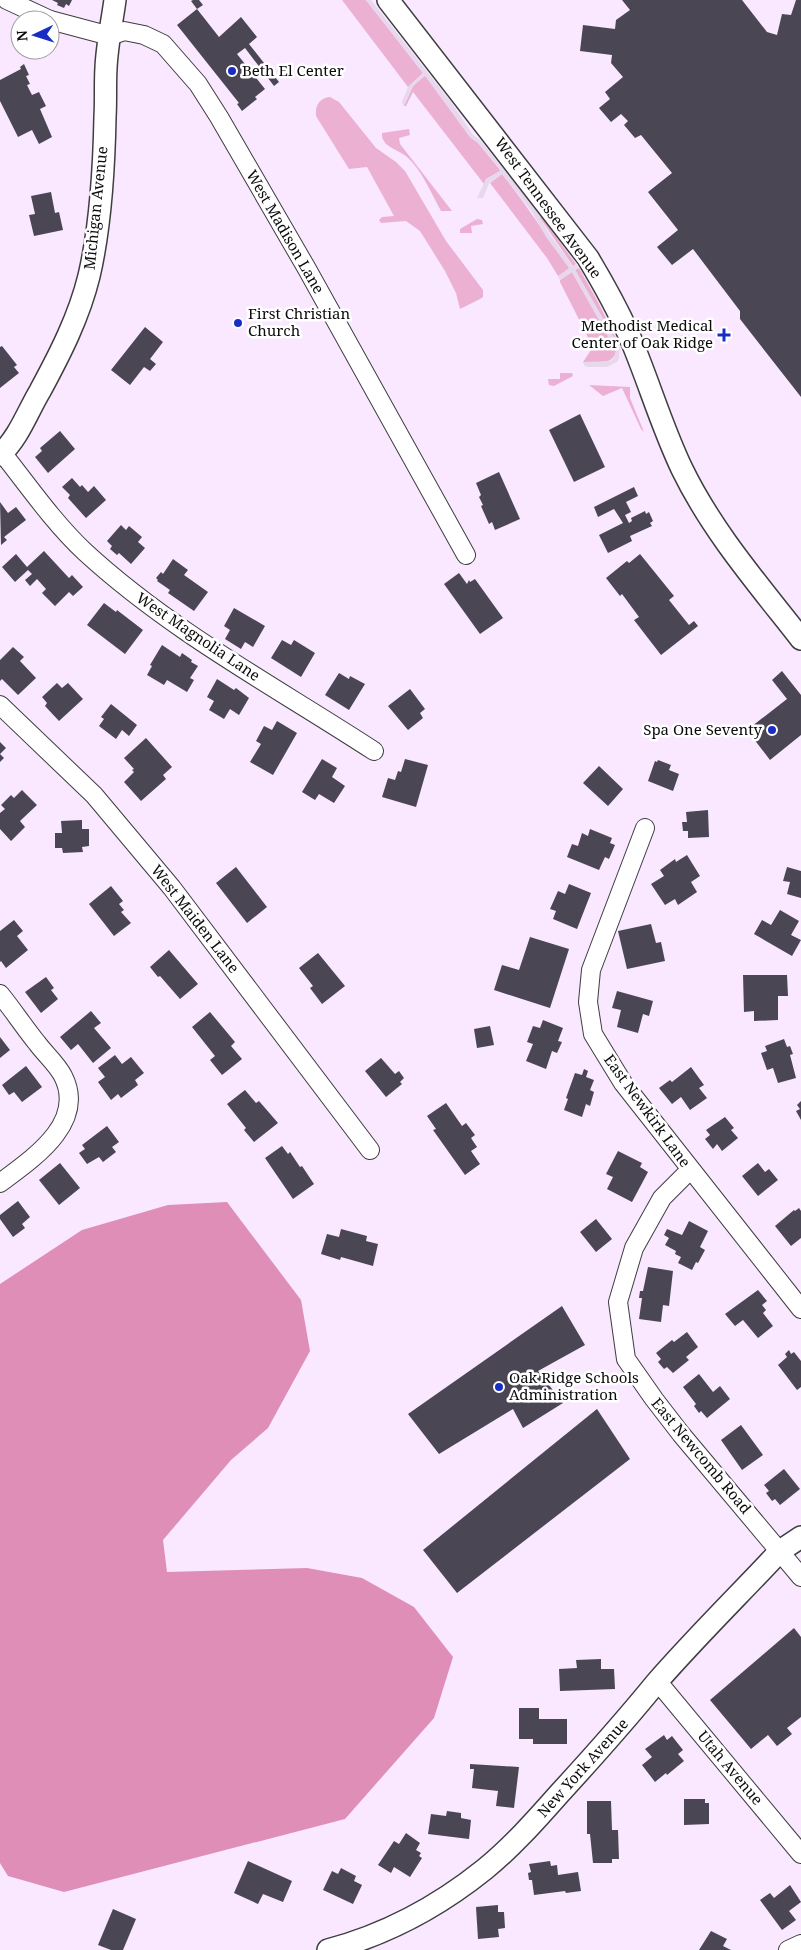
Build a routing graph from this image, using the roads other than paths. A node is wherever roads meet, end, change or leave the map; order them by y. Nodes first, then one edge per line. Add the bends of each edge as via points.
1 (7, 0) edge
2 (115, 0) edge
3 (388, 0) edge
4 (28, 10) edge
5 (60, 23) edge
6 (110, 36) junction
7 (1, 453) edge
8 (466, 555) dead end
9 (801, 639) edge
10 (0, 705) edge
11 (374, 751) dead end
12 (645, 828) dead end
13 (0, 994) edge
14 (370, 1150) dead end
15 (690, 1170) junction
16 (0, 1183) edge
17 (801, 1309) edge
18 (801, 1536) edge
19 (780, 1550) junction
20 (801, 1577) edge
21 (658, 1682) junction
22 (801, 1854) edge
23 (801, 1944) edge
24 (352, 1947) edge
25 (328, 1950) edge
26 (788, 1950) edge

1 - 4 street
2 - 6 street, Michigan Avenue
3 - 9 street, West Tennessee Avenue via 588,258 629,336 683,471 714,525
5 - 6 street
6 - 7 street, Michigan Avenue via 101,192 89,276 63,348 24,424
6 - 8 street, West Madison Lane via 124,31 144,35 163,44 198,84 307,270
7 - 11 street, West Magnolia Lane via 84,551 133,594 234,664
10 - 14 street, West Maiden Lane via 94,795 172,888
12 - 15 street, East Newkirk Lane via 591,970 588,1002 593,1034 623,1083
13 - 16 street via 62,1073 67,1088 68,1111 44,1148
15 - 17 street, East Newkirk Lane
15 - 19 street, East Newcomb Road via 662,1198 634,1248 618,1302 626,1359 681,1434
18 - 19 street, New York Avenue
19 - 20 street, East Newcomb Road
19 - 21 street, New York Avenue
21 - 22 street, Utah Avenue
21 - 24 street, New York Avenue via 537,1819 486,1868 404,1922
23 - 26 street
24 - 25 street, New York Avenue

